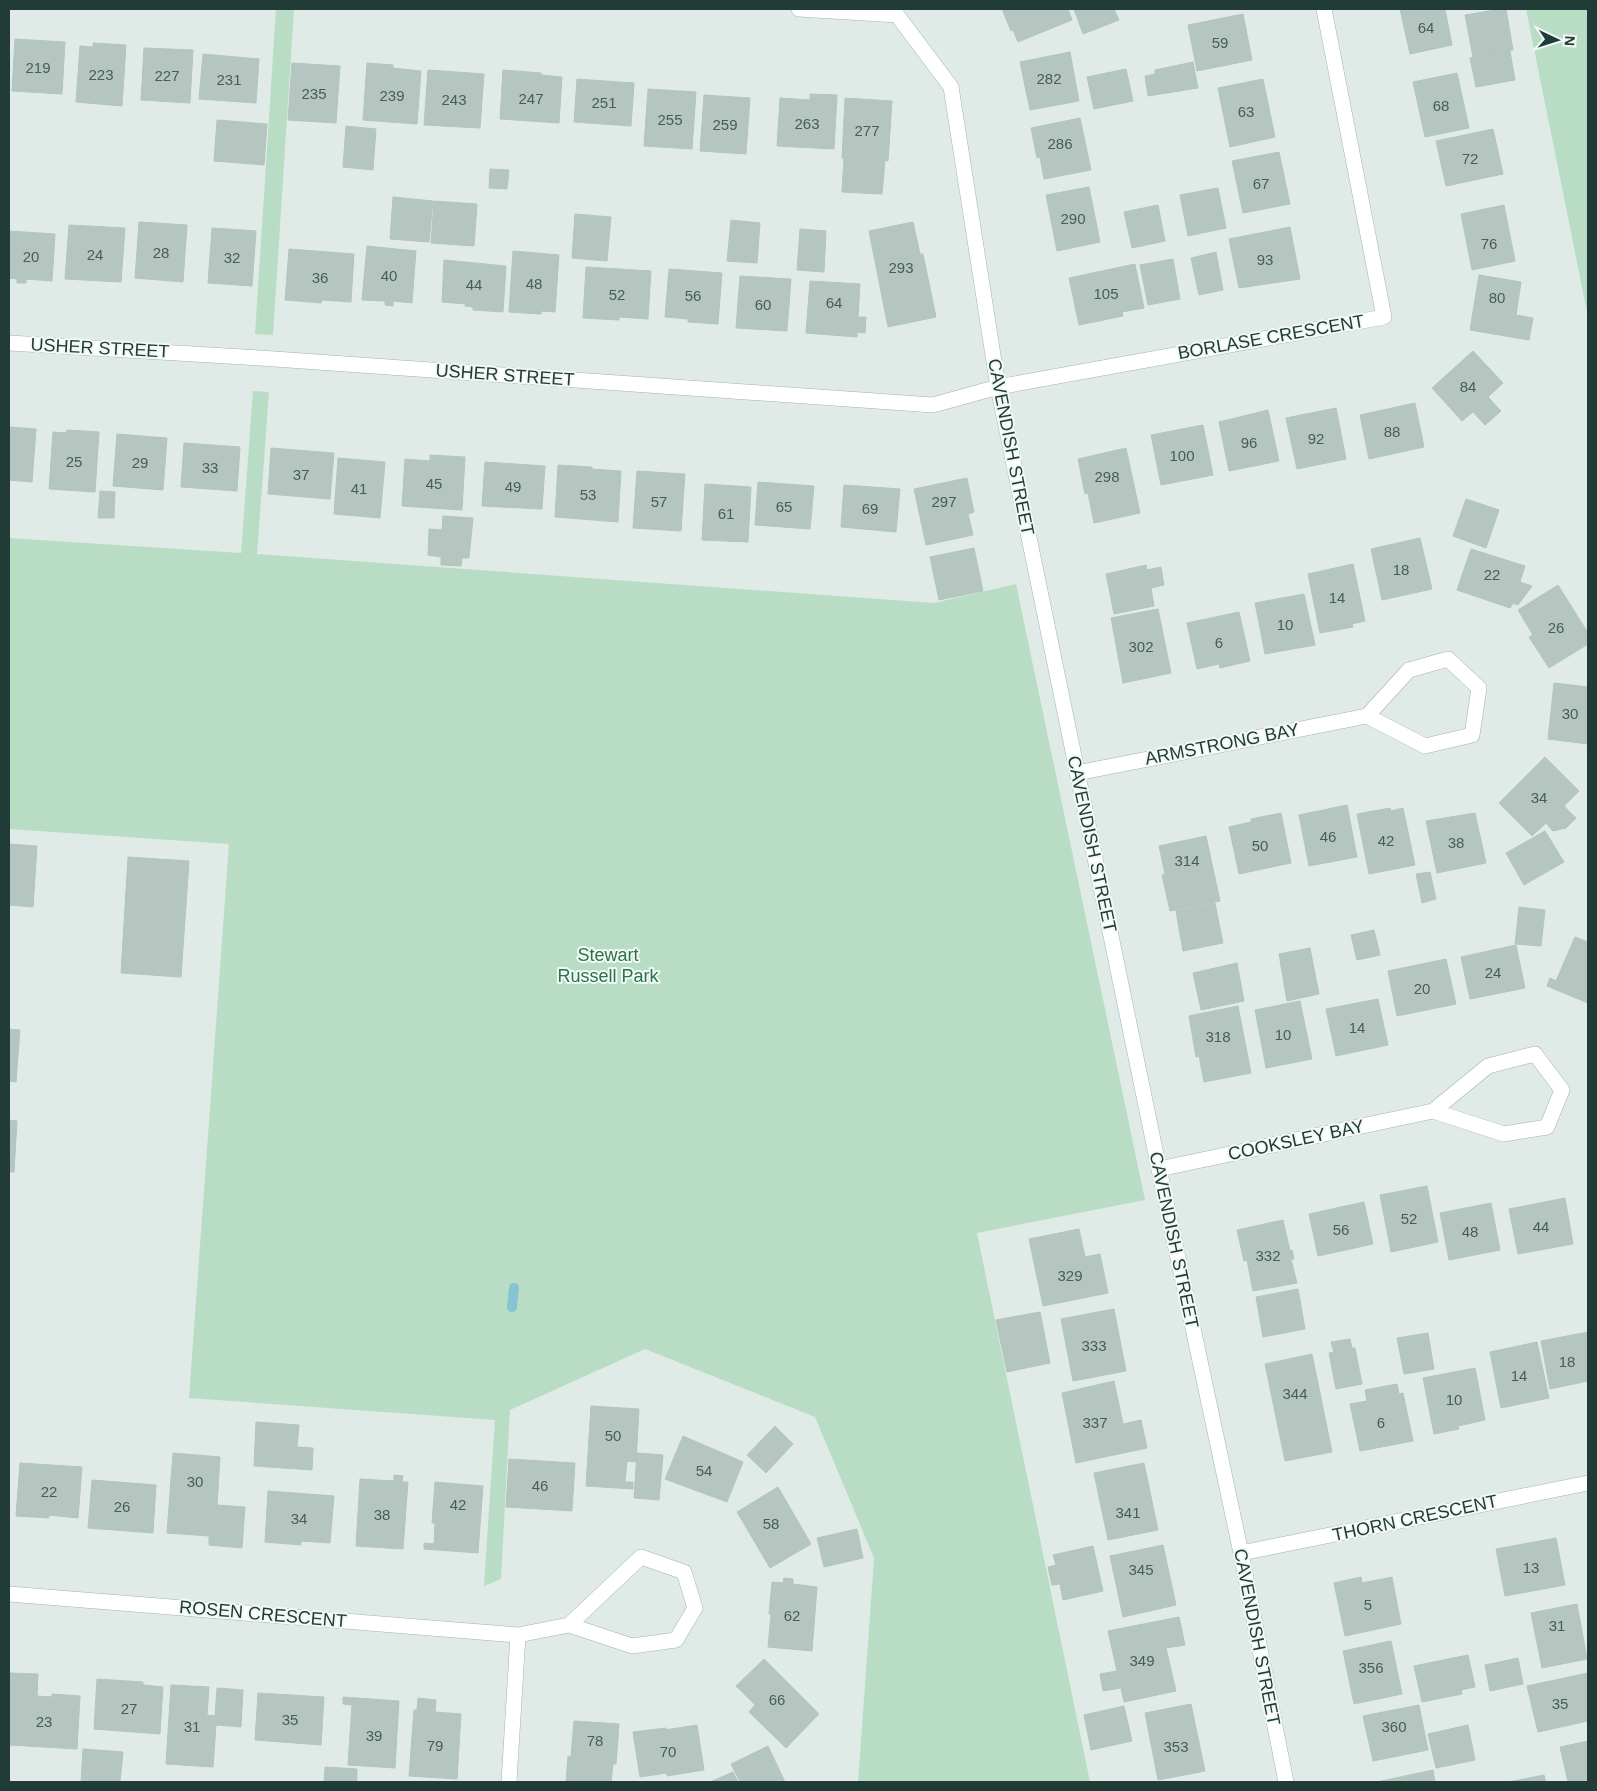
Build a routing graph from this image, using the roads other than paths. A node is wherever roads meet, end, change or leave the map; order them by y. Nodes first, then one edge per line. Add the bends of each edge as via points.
1 (799, 9) edge
2 (1324, 9) edge
3 (9, 343) edge
4 (998, 387) junction
5 (1367, 716) junction
6 (1077, 772) junction
7 (1434, 1111) junction
8 (1159, 1170) junction
9 (1588, 1483) edge
10 (1241, 1553) junction
11 (9, 1594) edge
12 (569, 1625) junction
13 (518, 1634) junction
14 (509, 1782) edge
15 (1286, 1782) edge

1 - 4 street, CAVENDISH STREET via 897,15 951,87
2 - 4 street, BORLASE CRESCENT via 1384,316
3 - 4 street, USHER STREET via 933,405
4 - 6 street, CAVENDISH STREET
5 - 5 street via 1424,746 1472,735 1479,688 1448,659 1409,670
5 - 6 street, ARMSTRONG BAY
6 - 8 street, CAVENDISH STREET
7 - 7 street, COOKSLEY BAY via 1504,1134 1547,1127 1562,1090 1535,1054 1488,1066
7 - 8 street, COOKSLEY BAY
8 - 10 street, CAVENDISH STREET
9 - 10 street, THORN CRESCENT
10 - 15 street, CAVENDISH STREET
11 - 13 street, ROSEN CRESCENT
12 - 12 street, ROSEN CRESCENT via 632,1646 676,1640 695,1608 684,1572 641,1557
12 - 13 street, ROSEN CRESCENT
13 - 14 street

